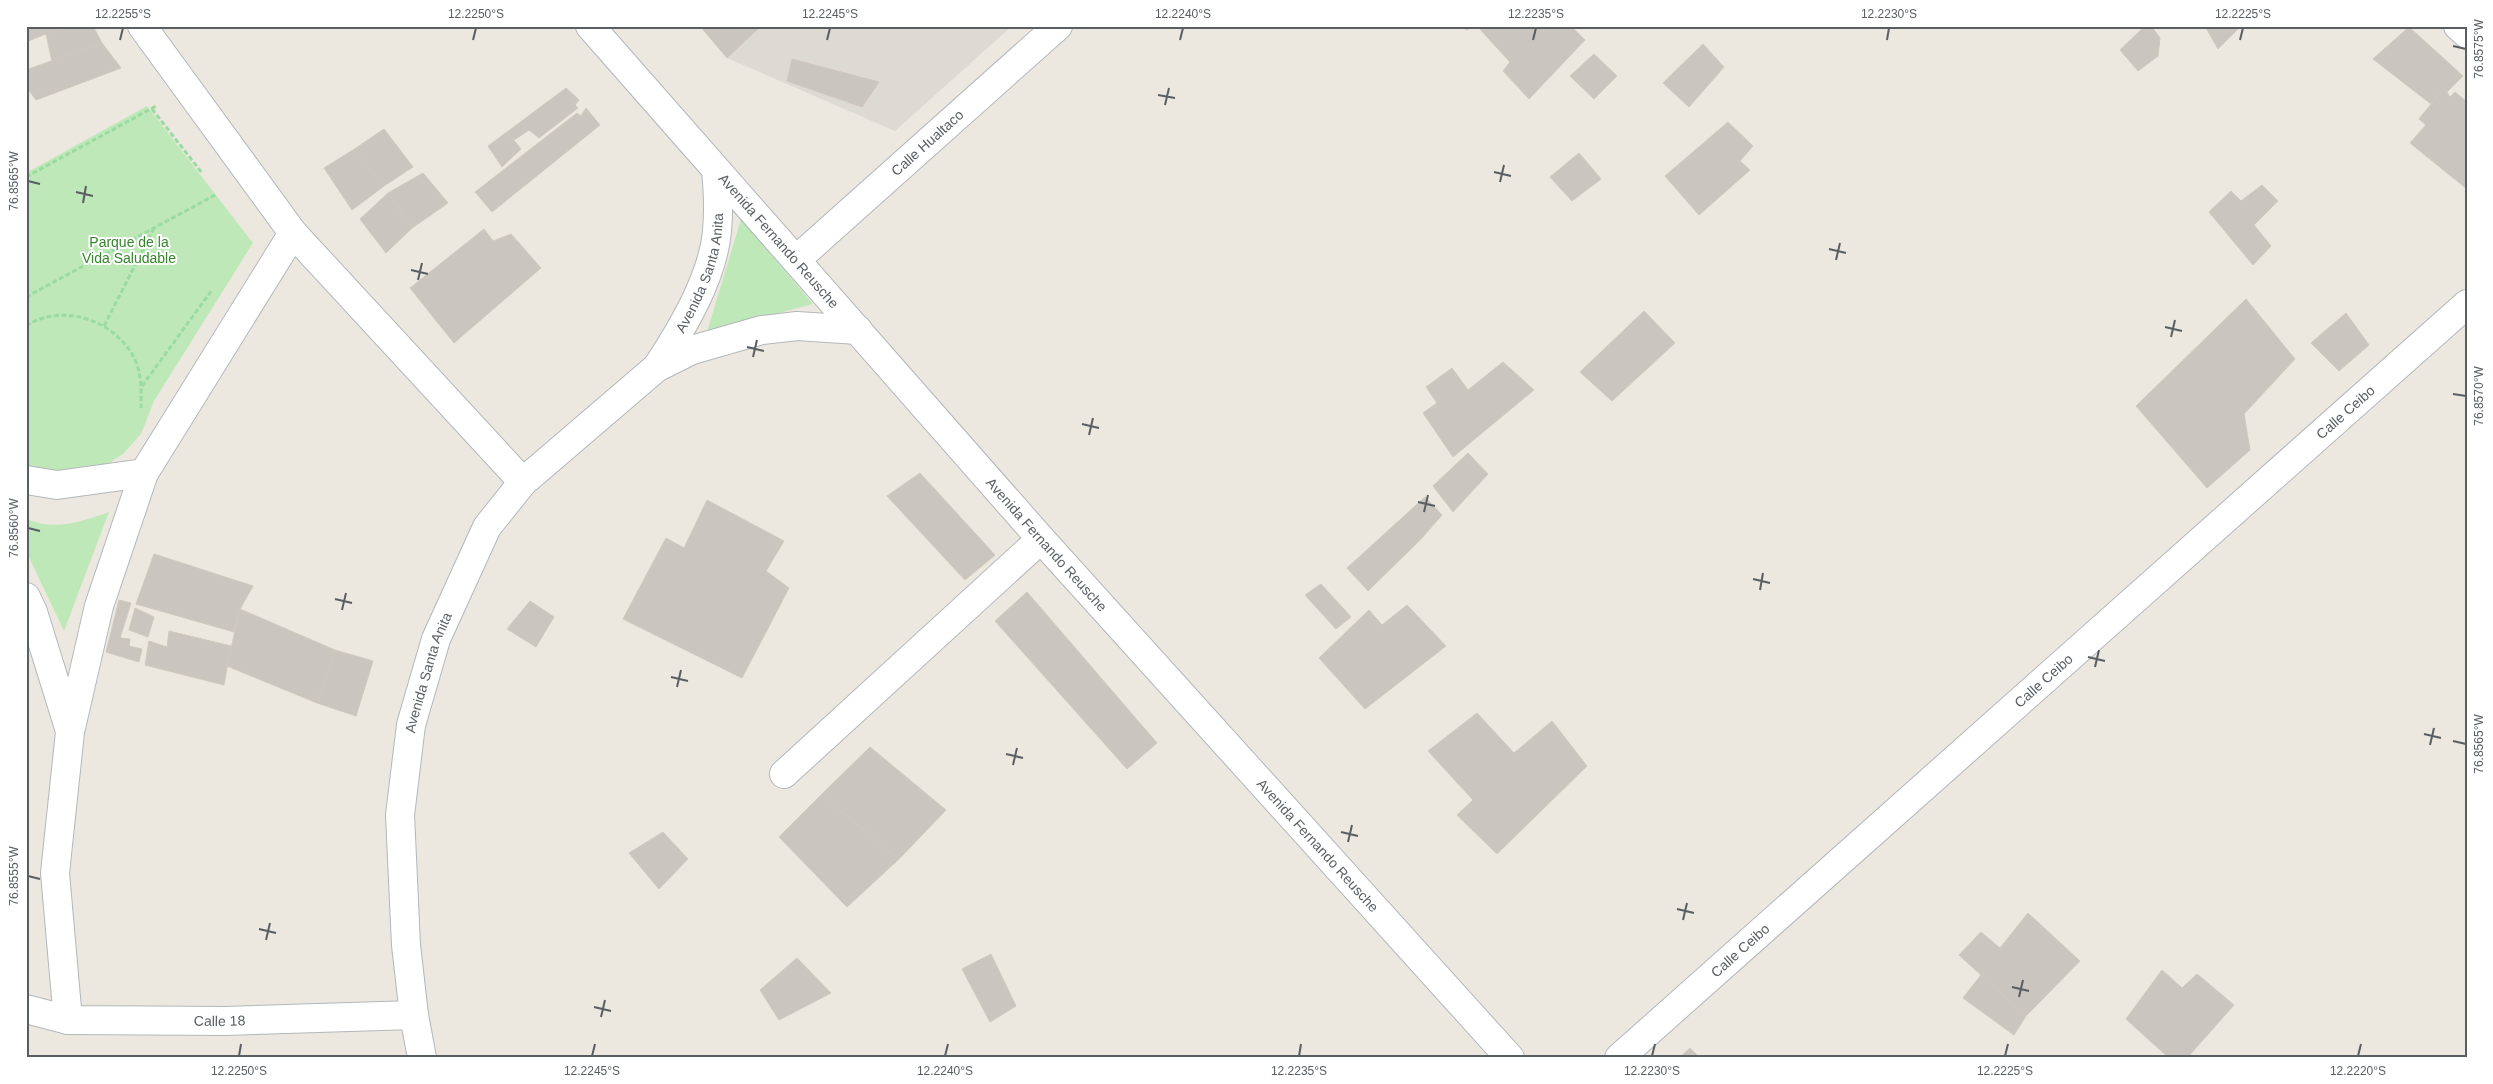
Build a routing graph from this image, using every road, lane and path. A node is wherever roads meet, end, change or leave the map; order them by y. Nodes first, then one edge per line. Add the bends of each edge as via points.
1 (142, 26) edge
2 (590, 26) edge
3 (1058, 26) edge
4 (2458, 26) edge
5 (2467, 34) edge
6 (188, 90) junction
7 (716, 170) junction
8 (26, 177) edge
9 (218, 194) dead end
10 (154, 228) junction
11 (293, 233) junction
12 (796, 260) junction
13 (217, 284) dead end
14 (26, 297) edge
15 (2467, 304) edge
16 (26, 326) edge
17 (104, 326) junction
18 (858, 330) junction
19 (656, 368) junction
20 (144, 473) junction
21 (26, 480) edge
22 (523, 482) junction
23 (1042, 539) junction
24 (26, 597) edge
25 (70, 732) junction
26 (784, 774) dead end
27 (26, 1009) edge
28 (414, 1015) junction
29 (68, 1020) junction
30 (422, 1058) edge
31 (1510, 1058) edge
32 (1619, 1058) edge

1 - 6 street
2 - 7 street, Avenida Fernando Reusche
3 - 12 street, Calle Hualtaco
4 - 5 street
6 - 8 path
6 - 11 street
7 - 12 street, Avenida Fernando Reusche
7 - 19 street, Avenida Santa Anita via 717,233 708,268 676,339
9 - 10 path
10 - 14 path
10 - 17 path
11 - 20 street
11 - 22 street
12 - 18 street, Avenida Fernando Reusche
13 - 17 path via 142,387 136,362 122,342
15 - 32 street, Calle Ceibo
16 - 17 path via 56,316 81,317
18 - 19 street, Avenida Santa Anita via 797,326 762,330 692,350
18 - 23 street, Avenida Fernando Reusche
19 - 22 street, Avenida Santa Anita
20 - 21 street via 57,485
20 - 25 street via 99,606
22 - 28 street, Avenida Santa Anita via 487,527 436,639 411,726 400,815 406,945
23 - 26 street
23 - 31 street, Avenida Fernando Reusche
24 - 25 street
25 - 29 street via 55,873
27 - 29 street, Calle 18
28 - 29 street, Calle 18 via 226,1021
28 - 30 street, Avenida Santa Anita

